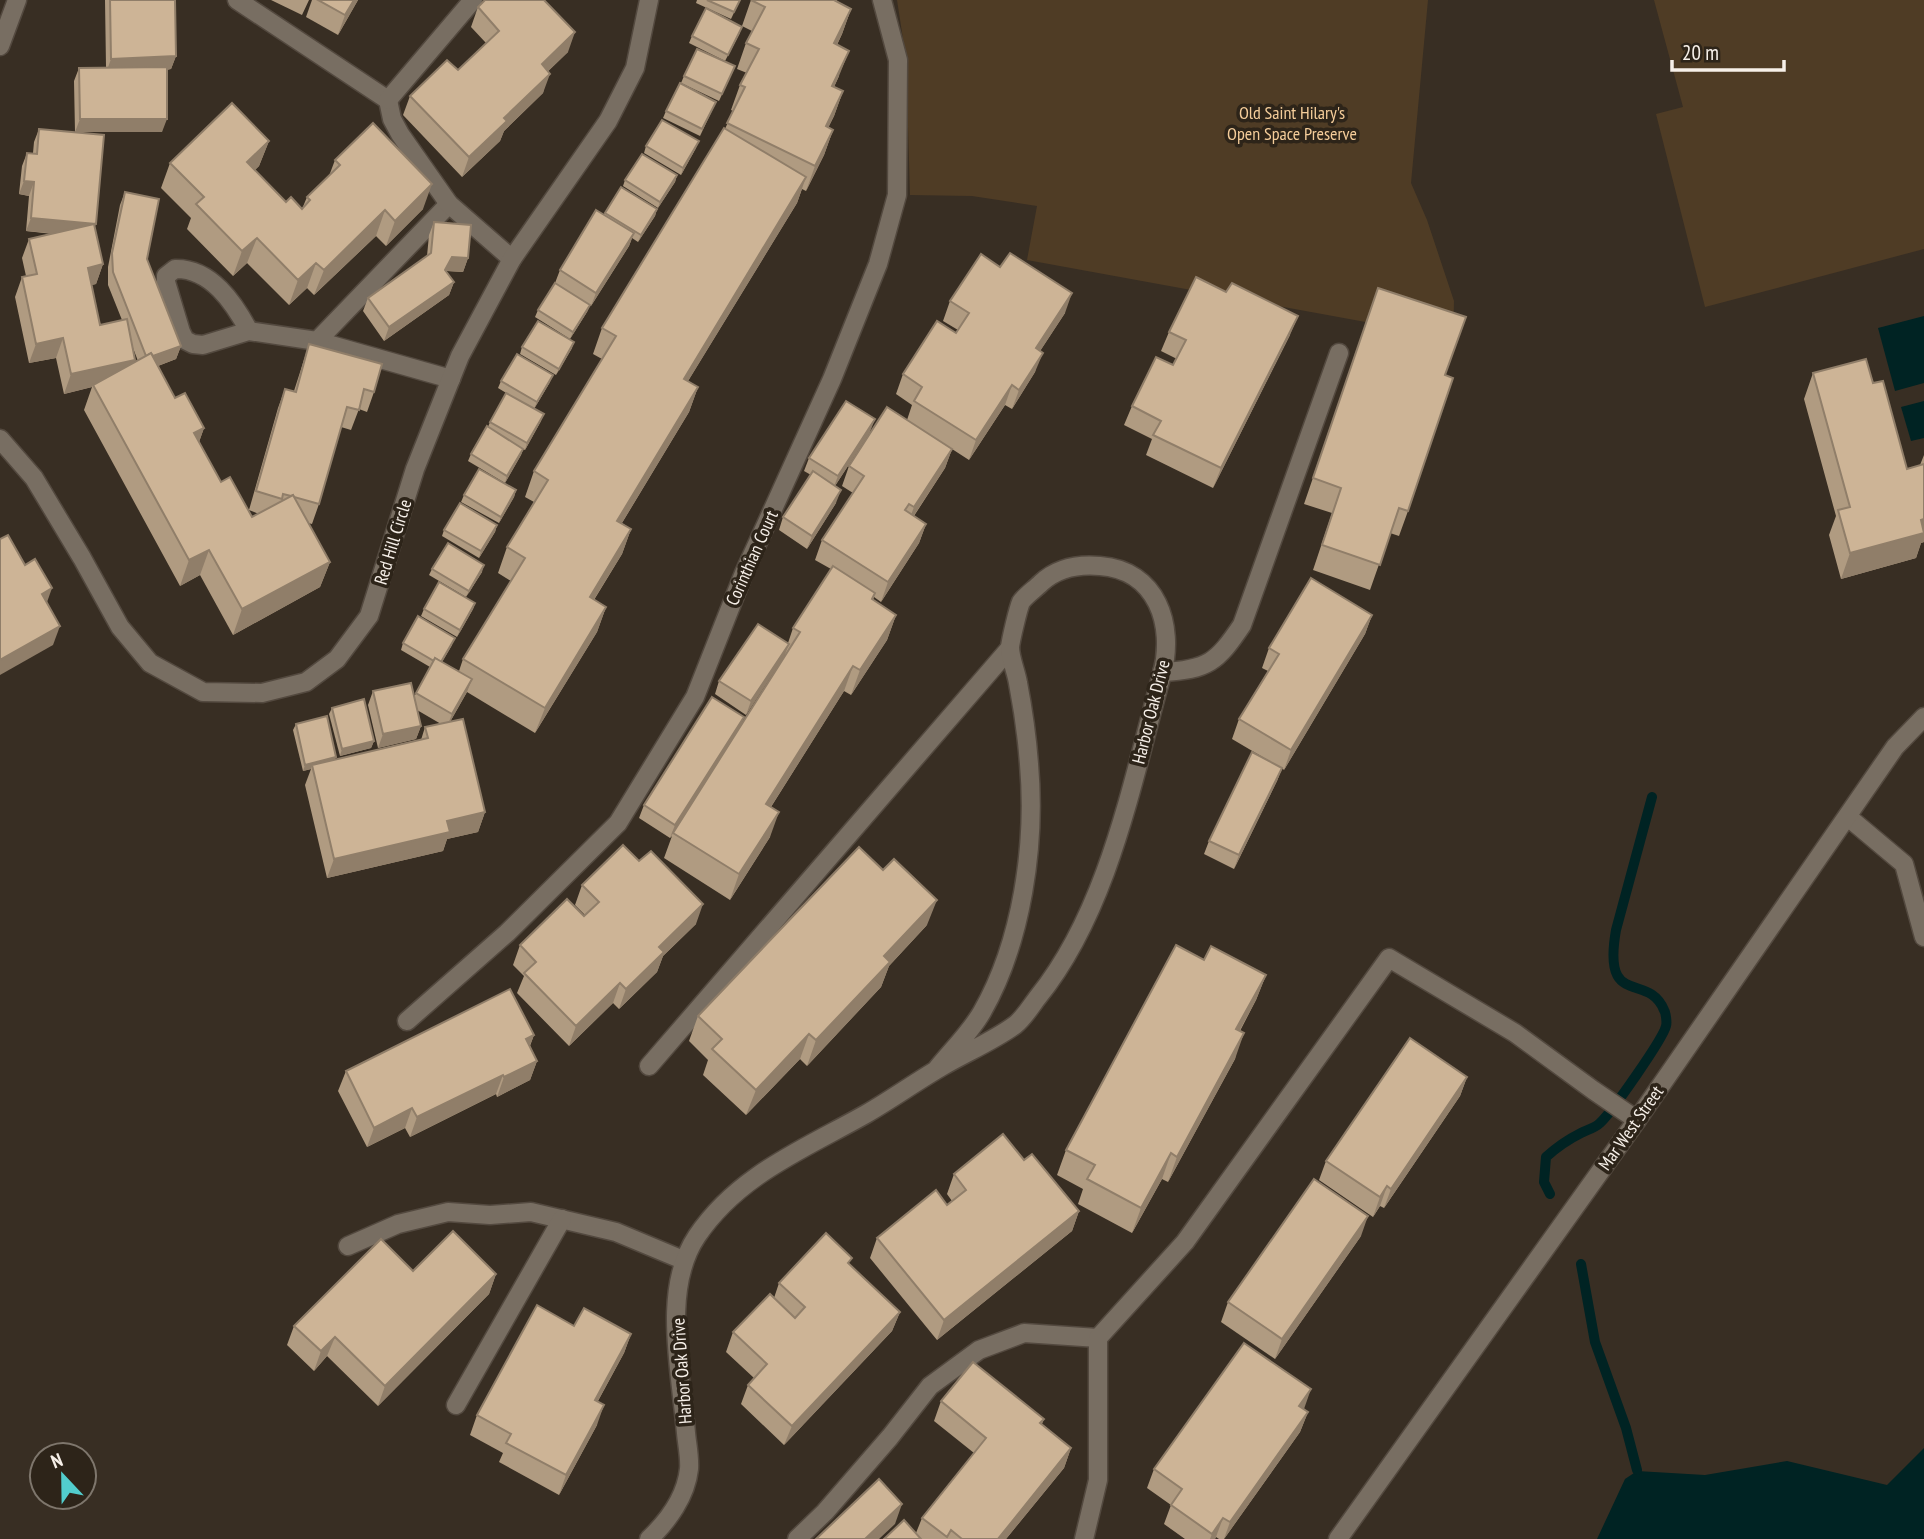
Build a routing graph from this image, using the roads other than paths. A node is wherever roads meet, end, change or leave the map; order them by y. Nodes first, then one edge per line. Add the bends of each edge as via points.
1 (17, 0) edge
2 (237, 0) edge
3 (473, 0) edge
4 (649, 0) edge
5 (883, 0) edge
6 (0, 46) edge
7 (388, 100) junction
8 (449, 204) junction
9 (512, 259) junction
10 (249, 331) junction
11 (317, 341) junction
12 (1339, 353) dead end
13 (451, 379) junction
14 (0, 439) edge
15 (1010, 648) junction
16 (1163, 672) junction
17 (1921, 725) edge
18 (1848, 817) junction
19 (1924, 937) edge
20 (407, 1021) dead end
21 (649, 1066) dead end
22 (936, 1070) junction
23 (1631, 1116) junction
24 (562, 1219) junction
25 (348, 1246) dead end
26 (683, 1260) junction
27 (1098, 1338) junction
28 (456, 1405) dead end
29 (649, 1539) edge
30 (797, 1539) edge
31 (1084, 1539) edge
32 (1338, 1539) edge

1 - 6 street
2 - 7 street
3 - 7 street
4 - 9 street, Red Hill Circle via 635,68 608,121
5 - 20 street, Corinthian Court via 898,60 897,195 878,264 832,379 744,573 695,697 618,823 507,933
7 - 8 street via 400,134
8 - 9 street
8 - 11 street
9 - 13 street, Red Hill Circle
10 - 10 street via 203,345 185,340 166,282 169,272 194,271 226,294
10 - 11 street
11 - 13 street
12 - 16 street via 1242,625 1211,663 1190,671
13 - 14 street, Red Hill Circle via 415,470 369,616 337,660 306,682 262,693 203,692 150,663 120,627 34,478
15 - 16 street, Harbor Oak Drive via 1021,602 1051,574 1081,564 1115,567 1142,579 1162,610
15 - 21 street
15 - 22 street, Harbor Oak Drive via 1030,766 1021,908 1003,971 979,1017
16 - 22 street, Harbor Oak Drive via 1108,862 1084,923 1055,976 1016,1024
17 - 18 street, Mar West Street via 1895,747
18 - 19 street via 1904,864
18 - 23 street, Mar West Street
22 - 26 street, Harbor Oak Drive via 795,1151 733,1193 698,1234
23 - 27 street via 1515,1032 1389,958 1185,1242
23 - 32 street, Mar West Street
24 - 25 street via 531,1212 490,1216 447,1212 398,1224
24 - 26 street via 616,1232
24 - 28 street
26 - 29 street, Harbor Oak Drive via 676,1321 689,1469 678,1503
27 - 30 street via 1024,1333 979,1350 930,1386
27 - 31 street via 1098,1480

